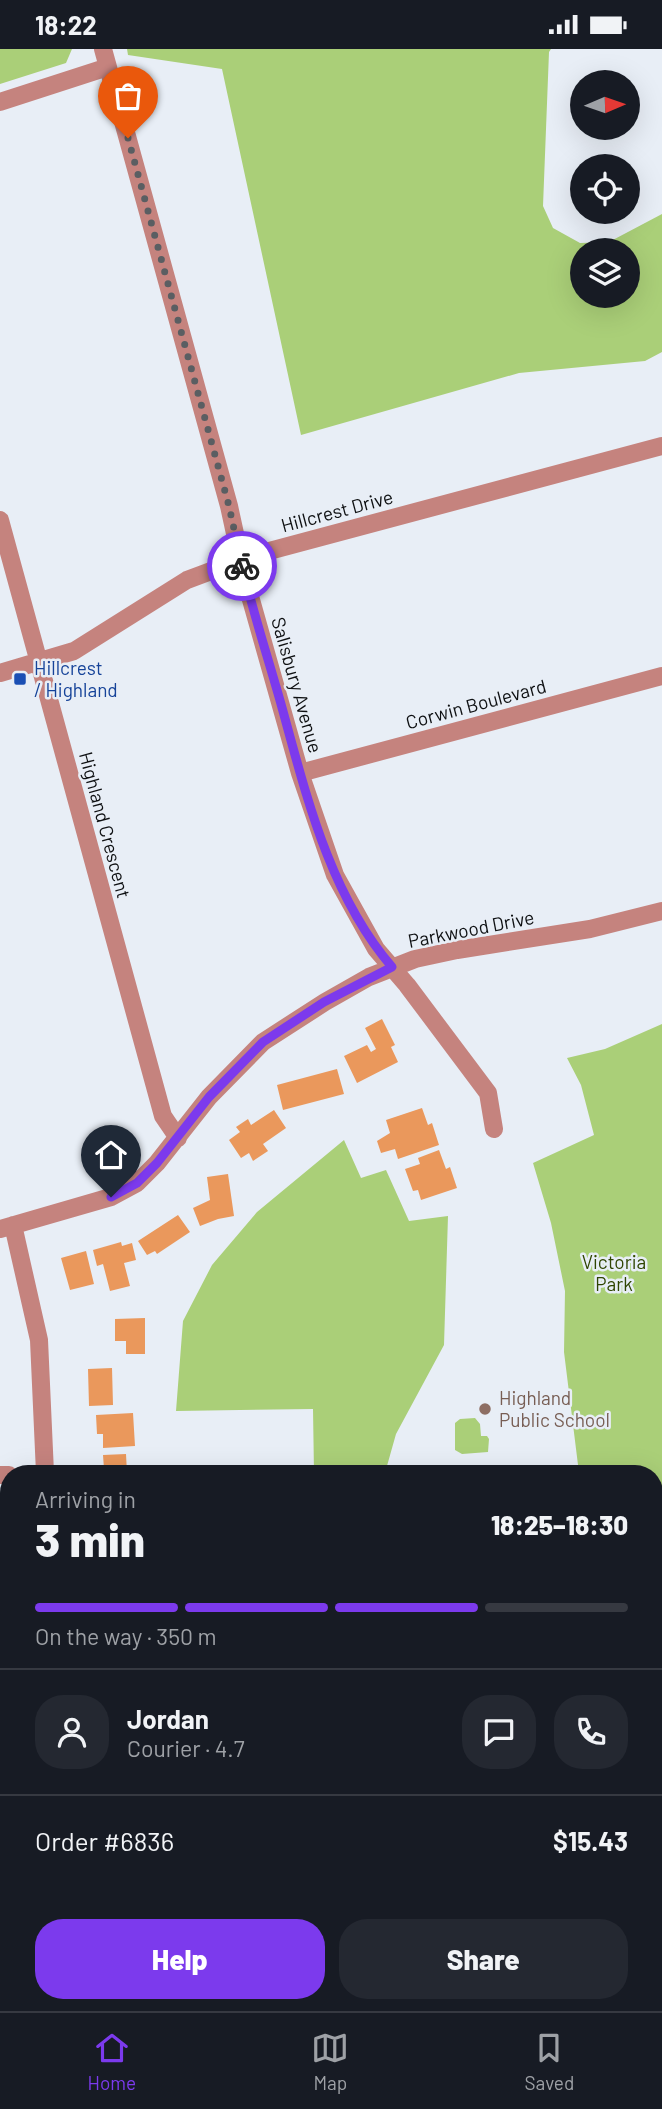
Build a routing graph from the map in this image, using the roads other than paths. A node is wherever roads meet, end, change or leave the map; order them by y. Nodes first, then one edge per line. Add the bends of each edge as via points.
1 (103, 49) edge
2 (108, 67) junction
3 (0, 103) edge
4 (662, 446) edge
5 (0, 520) edge
6 (240, 559) junction
7 (39, 662) junction
8 (0, 673) edge
9 (662, 677) edge
10 (300, 773) junction
11 (662, 911) edge
12 (392, 967) junction
13 (494, 1129) dead end
14 (178, 1138) junction
15 (6, 1227) edge
16 (45, 1465) edge

1 - 2 street, Salisbury Avenue
2 - 3 street
2 - 6 street, Salisbury Avenue
4 - 6 street, Hillcrest Drive
5 - 7 street, Highland Crescent
6 - 7 street, Hillcrest Drive via 187,580 74,651
6 - 10 street, Salisbury Avenue
7 - 8 street, Hillcrest Drive
7 - 14 street, Highland Crescent via 163,1116
9 - 10 street, Corwin Boulevard
10 - 12 street, Salisbury Avenue via 335,875 376,949
11 - 12 street, Parkwood Drive
12 - 13 street, Salisbury Avenue via 488,1093
12 - 14 street, Parkwood Drive via 324,1002 263,1042 209,1097
14 - 15 street, Parkwood Drive via 137,1183 111,1197
15 - 16 street via 39,1340

